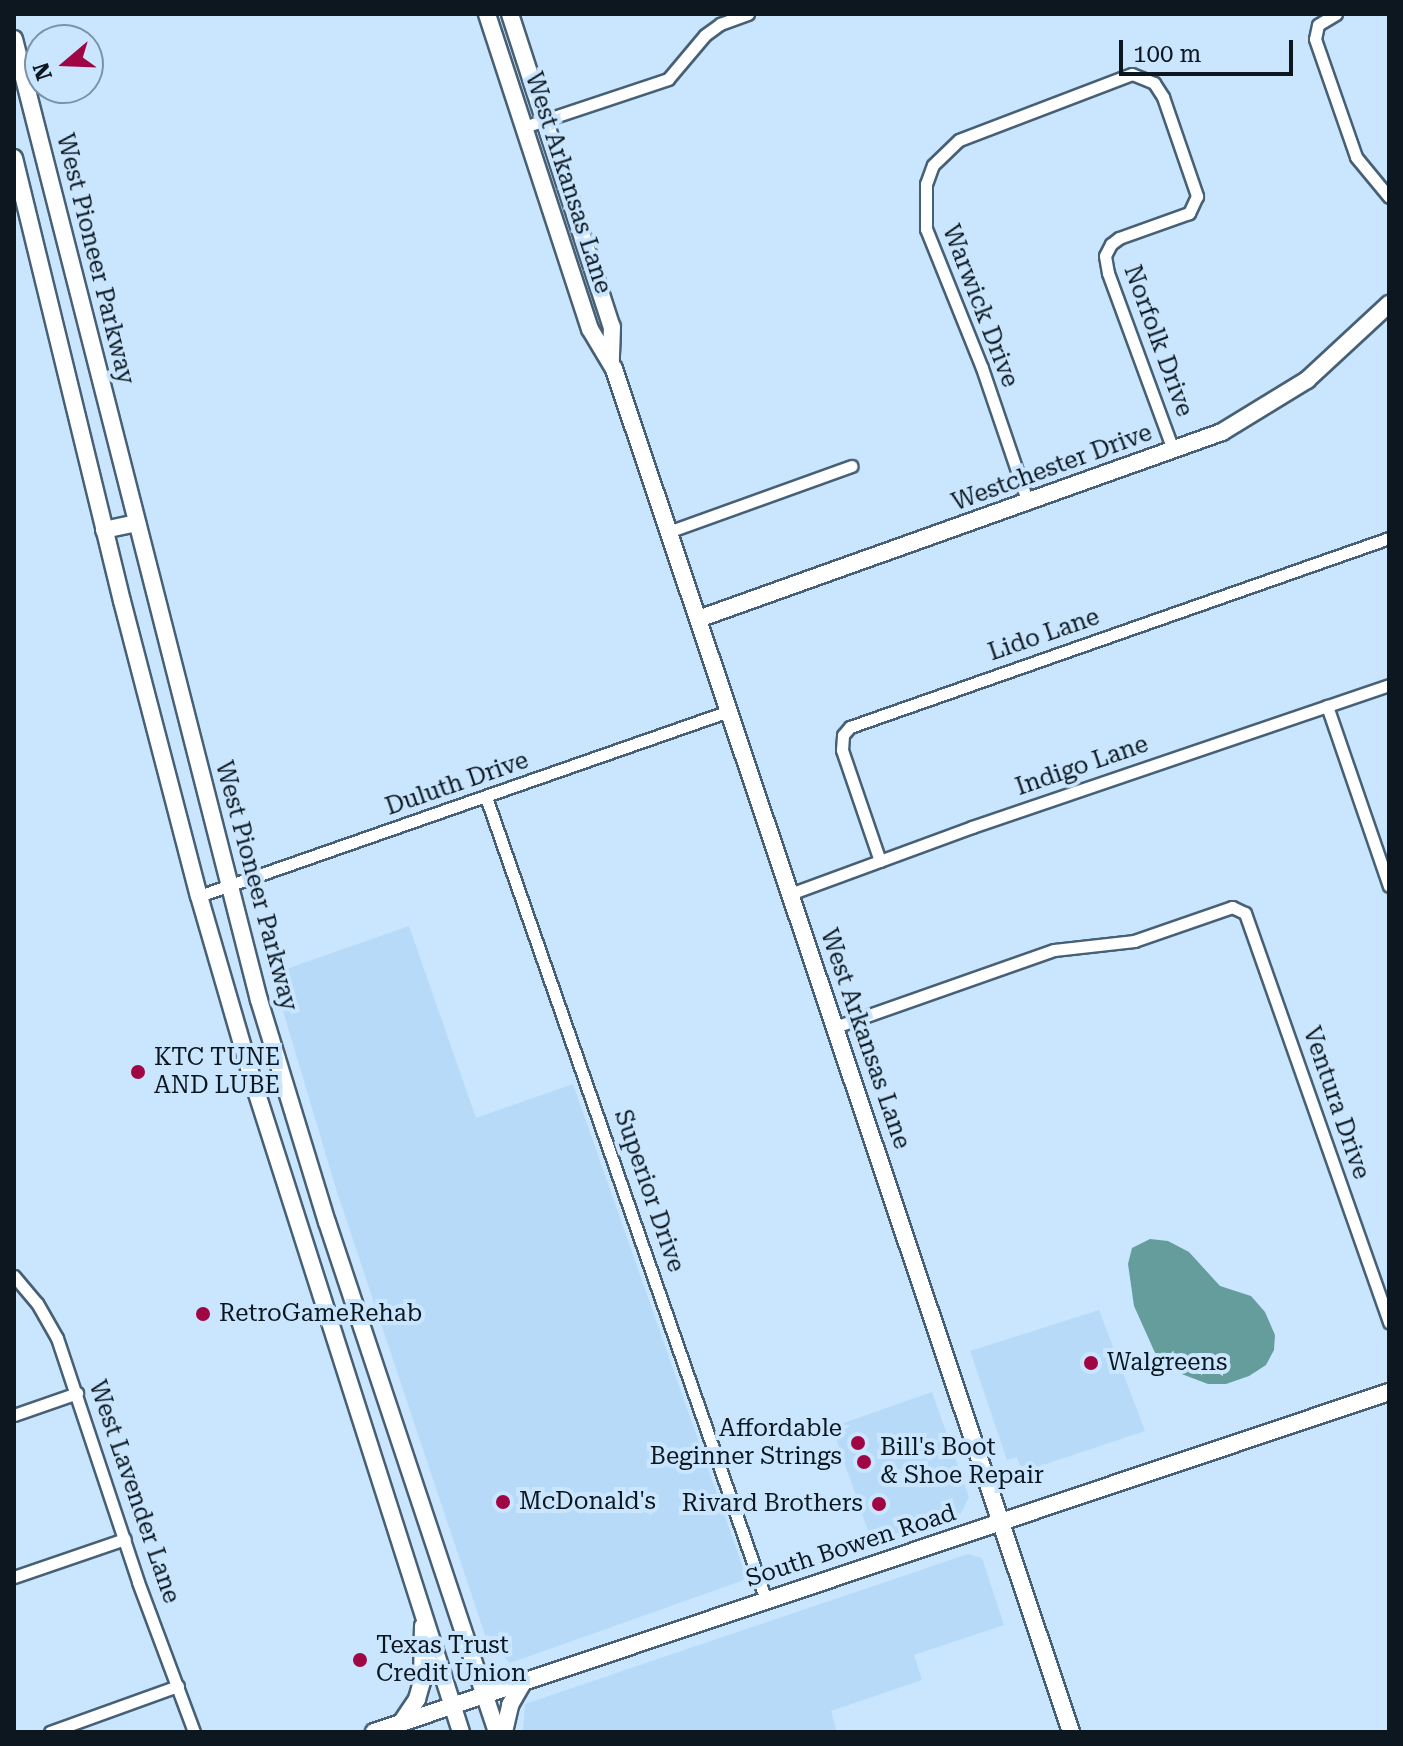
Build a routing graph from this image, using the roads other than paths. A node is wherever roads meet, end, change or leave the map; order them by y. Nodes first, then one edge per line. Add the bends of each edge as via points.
1 (487, 14) edge
2 (510, 14) edge
3 (748, 14) edge
4 (1336, 14) edge
5 (14, 39) edge
6 (1146, 78) joint
7 (544, 120) junction
8 (524, 127) junction
9 (14, 158) edge
10 (1389, 197) edge
11 (1389, 304) edge
12 (611, 362) junction
13 (1173, 450) junction
14 (851, 466) dead end
15 (1028, 503) junction
16 (137, 523) junction
17 (104, 530) junction
18 (668, 532) junction
19 (1389, 538) edge
20 (698, 619) junction
21 (1389, 685) edge
22 (1327, 706) junction
23 (729, 711) junction
24 (486, 797) junction
25 (880, 861) junction
26 (230, 885) junction
27 (1389, 886) edge
28 (790, 894) junction
29 (199, 896) junction
30 (835, 1027) junction
31 (14, 1276) edge
32 (1389, 1322) edge
33 (375, 1365) junction
34 (345, 1369) junction
35 (1389, 1392) edge
36 (77, 1393) junction
37 (14, 1415) edge
38 (1001, 1521) junction
39 (125, 1539) junction
40 (14, 1577) edge
41 (766, 1600) junction
42 (422, 1604) junction
43 (524, 1681) junction
44 (178, 1686) junction
45 (485, 1694) junction
46 (453, 1705) junction
47 (401, 1723) junction
48 (50, 1732) edge
49 (194, 1732) edge
50 (374, 1732) edge
51 (461, 1732) edge
52 (497, 1732) edge
53 (504, 1732) edge
54 (1071, 1732) edge

1 - 8 main road, West Arkansas Lane
2 - 7 main road, West Arkansas Lane
3 - 7 street via 705,35 668,79
4 - 10 street via 1318,25 1315,39 1356,157
5 - 16 main road, West Pioneer Parkway
6 - 13 street, Norfolk Drive via 1163,97 1195,185 1195,208 1119,238 1105,256
6 - 15 street, Warwick Drive via 1132,74 976,132 947,150 929,172 923,199 926,229
7 - 8 street
7 - 12 main road, West Arkansas Lane via 612,327
8 - 12 main road, West Arkansas Lane via 590,329
9 - 17 main road
11 - 13 main road, Westchester Drive via 1297,387 1222,432
12 - 18 main road, West Arkansas Lane
13 - 15 main road, Westchester Drive
14 - 18 street
15 - 20 main road, Westchester Drive
16 - 17 main road
16 - 26 main road, West Pioneer Parkway
17 - 29 main road
18 - 20 main road, West Arkansas Lane
19 - 25 street, Lido Lane via 850,727 842,750
20 - 23 main road, West Arkansas Lane
21 - 22 street, Indigo Lane
22 - 25 street, Indigo Lane
22 - 27 street
23 - 24 street, Duluth Drive
23 - 28 main road, West Arkansas Lane
24 - 26 street, Duluth Drive
24 - 41 street, Superior Drive
25 - 28 street, Indigo Lane
26 - 29 street, Duluth Drive
26 - 33 main road, West Pioneer Parkway via 259,1000
28 - 30 main road, West Arkansas Lane
29 - 34 main road
30 - 32 street, Ventura Drive via 1054,950 1134,941 1232,907 1245,913
30 - 38 main road, West Arkansas Lane
31 - 36 street, West Lavender Lane via 48,1319
33 - 34 main road
33 - 45 main road, West Pioneer Parkway
34 - 42 main road
35 - 38 main road, South Bowen Road
36 - 37 street
36 - 39 street, West Lavender Lane
38 - 41 main road, South Bowen Road
38 - 54 main road, West Arkansas Lane
39 - 40 street
39 - 44 street, West Lavender Lane
41 - 43 main road, South Bowen Road
42 - 46 main road
42 - 47 main road via 422,1682
43 - 45 main road, South Bowen Road
43 - 53 main road via 510,1705
44 - 48 street
44 - 49 street, West Lavender Lane
45 - 46 main road, South Bowen Road
45 - 52 main road, West Pioneer Parkway
46 - 47 main road, South Bowen Road
46 - 51 main road
47 - 50 main road, South Bowen Road

